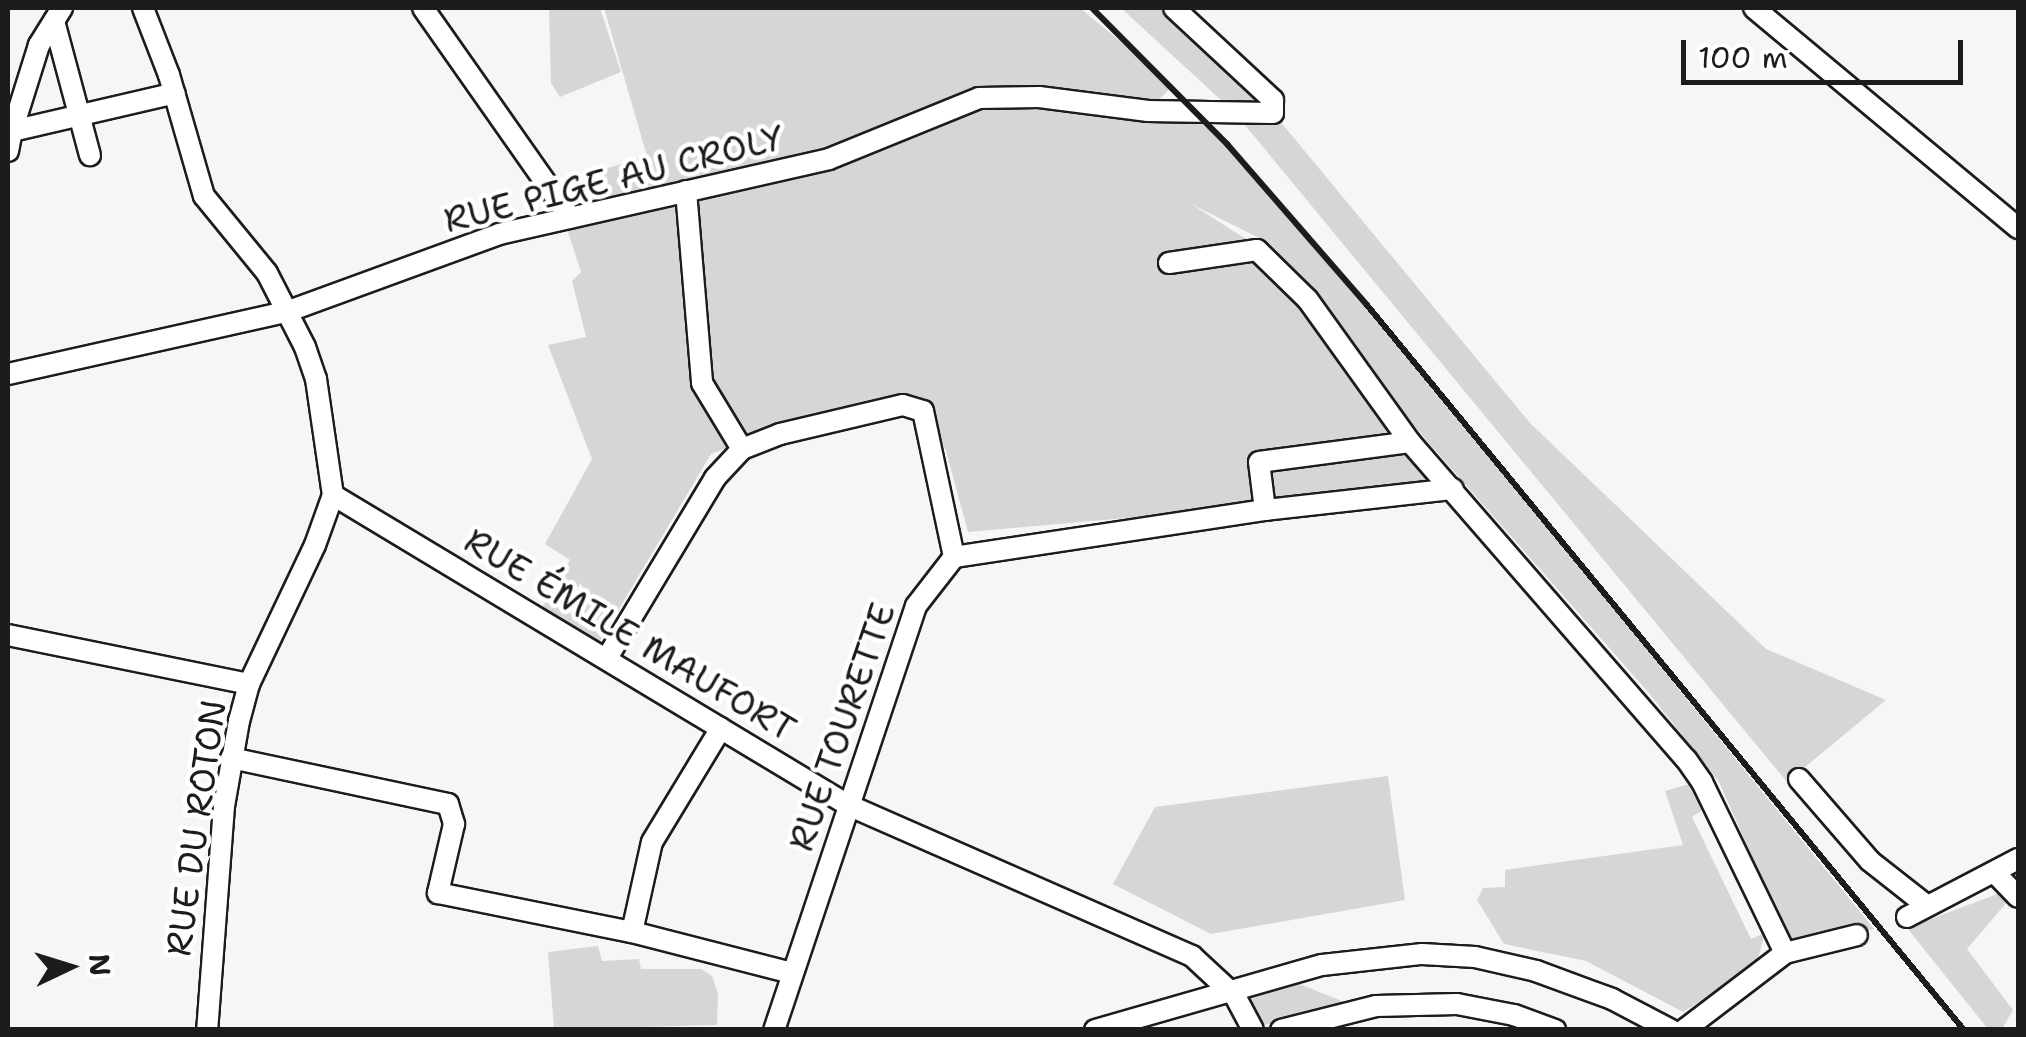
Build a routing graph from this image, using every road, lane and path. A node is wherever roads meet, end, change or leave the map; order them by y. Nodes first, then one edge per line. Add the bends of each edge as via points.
1 (143, 8) edge
2 (423, 8) edge
3 (1174, 8) edge
4 (1754, 8) edge
5 (58, 14) edge
6 (175, 93) junction
7 (79, 116) junction
8 (10, 141) edge
9 (90, 155) dead end
10 (686, 191) junction
11 (570, 218) junction
12 (2018, 228) edge
13 (1169, 262) dead end
14 (289, 311) junction
15 (8, 374) edge
16 (1410, 442) junction
17 (742, 450) junction
18 (1453, 490) junction
19 (333, 495) junction
20 (1265, 510) junction
21 (954, 557) junction
22 (8, 635) edge
23 (607, 658) junction
24 (249, 684) junction
25 (721, 728) junction
26 (231, 758) junction
27 (1799, 779) dead end
28 (848, 805) junction
29 (2018, 859) edge
30 (1995, 873) junction
31 (2018, 897) edge
32 (1926, 906) junction
33 (1907, 917) dead end
34 (632, 932) junction
35 (1857, 936) dead end
36 (1785, 954) junction
37 (792, 973) junction
38 (1228, 990) junction
39 (207, 1030) edge
40 (774, 1030) edge
41 (1095, 1030) edge
42 (1253, 1030) edge
43 (1281, 1030) edge
44 (1554, 1030) edge
45 (1671, 1030) edge
46 (1684, 1030) edge

1 - 6 street, RUE DU ROTON
2 - 11 street
3 - 10 street, RUE PIGE AU CROLY via 1273,100 1274,113 979,98 830,159
4 - 12 street
5 - 7 street
5 - 8 street via 39,45
6 - 7 street
6 - 14 street, RUE DU ROTON via 204,196
7 - 8 street
7 - 9 street
10 - 11 street, RUE PIGE AU CROLY
10 - 17 street via 702,383
11 - 14 street, RUE PIGE AU CROLY via 499,234
13 - 16 street via 1257,250 1308,300
14 - 15 street, RUE PIGE AU CROLY
14 - 19 street, RUE DU ROTON via 316,378
16 - 18 street
16 - 20 street via 1259,462
17 - 21 street via 780,434 914,406 926,422
17 - 23 street via 716,478
18 - 20 street
18 - 36 street via 1694,770
19 - 23 street, RUE ÉMILE MAUFORT
19 - 24 street, RUE DU ROTON
20 - 21 street
21 - 28 street, RUE TOURETTE via 916,606
22 - 24 street
23 - 25 street, RUE ÉMILE MAUFORT
24 - 26 street, RUE DU ROTON
25 - 28 street, RUE ÉMILE MAUFORT
25 - 34 street via 652,842
26 - 34 street via 448,804 454,824 438,893
26 - 39 street, RUE DU ROTON
27 - 32 street via 1870,861
28 - 37 street, RUE TOURETTE
28 - 38 street, RUE ÉMILE MAUFORT via 1192,956
29 - 30 street
30 - 31 street
30 - 32 street
32 - 33 street
34 - 37 street
35 - 36 street
36 - 46 street
37 - 40 street, RUE TOURETTE
38 - 41 street
38 - 42 street, RUE ÉMILE MAUFORT
38 - 45 street via 1322,964 1422,954 1475,958 1536,970
43 - 44 street via 1407,1004 1456,1004

